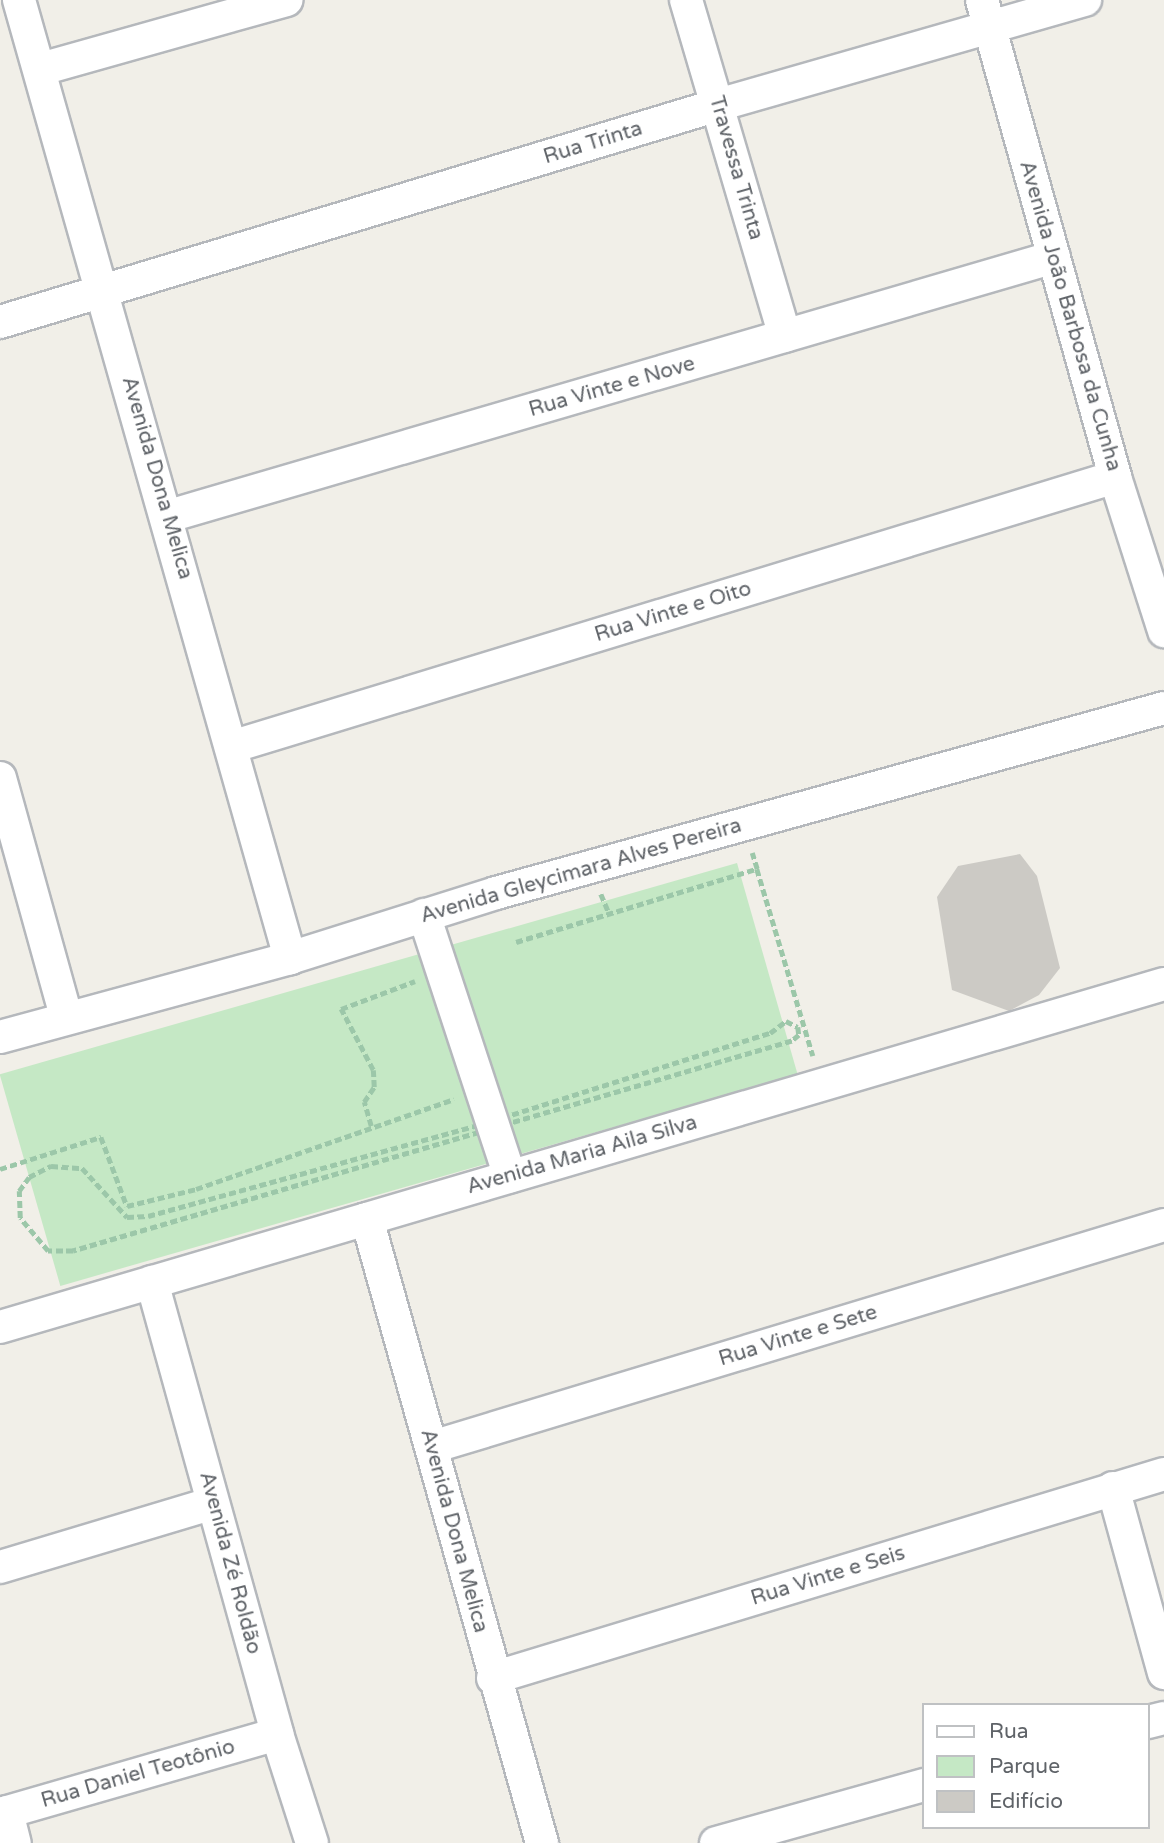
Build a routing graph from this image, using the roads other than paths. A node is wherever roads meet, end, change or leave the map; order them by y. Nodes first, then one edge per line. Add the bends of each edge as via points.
1 (19, 0) edge
2 (286, 0) edge
3 (686, 0) edge
4 (1085, 0) edge
5 (986, 15) edge
6 (41, 69) junction
7 (718, 105) junction
8 (1054, 257) junction
9 (103, 292) junction
10 (0, 322) edge
11 (785, 336) junction
12 (1115, 477) junction
13 (169, 516) junction
14 (1164, 631) edge
15 (1164, 708) edge
16 (231, 747) junction
17 (2, 797) edge
18 (424, 915) junction
19 (290, 958) junction
20 (1164, 984) edge
21 (66, 1016) junction
22 (0, 1037) edge
23 (510, 1175) junction
24 (367, 1219) junction
25 (1164, 1226) edge
26 (152, 1282) junction
27 (0, 1327) edge
28 (432, 1447) junction
29 (1164, 1474) edge
30 (1113, 1489) junction
31 (213, 1503) junction
32 (0, 1567) edge
33 (1164, 1673) edge
34 (493, 1678) junction
35 (277, 1734) junction
36 (922, 1786) edge
37 (4, 1813) edge
38 (15, 1843) edge
39 (312, 1843) edge
40 (542, 1843) edge
41 (716, 1843) edge

1 - 6 street, Avenida Dona Melica
2 - 6 street
3 - 7 street, Travessa Trinta
4 - 5 street, Rua Trinta
5 - 7 street, Rua Trinta
5 - 8 street, Avenida João Barbosa da Cunha
6 - 9 street, Avenida Dona Melica
7 - 9 street, Rua Trinta
7 - 11 street, Travessa Trinta
8 - 11 street, Rua Vinte e Nove
8 - 12 street, Avenida João Barbosa da Cunha
9 - 10 street, Rua Trinta
9 - 13 street, Avenida Dona Melica
11 - 13 street, Rua Vinte e Nove
12 - 14 street, Avenida João Barbosa da Cunha
12 - 16 street, Rua Vinte e Oito
13 - 16 street, Avenida Dona Melica
15 - 18 street, Avenida Gleycimara Alves Pereira
16 - 19 street, Avenida Dona Melica
17 - 21 street
18 - 19 street, Avenida Gleycimara Alves Pereira
18 - 23 street
19 - 21 street, Avenida Gleycimara Alves Pereira
20 - 23 street, Avenida Maria Aila Silva
21 - 22 street, Avenida Gleycimara Alves Pereira
23 - 24 street, Avenida Maria Aila Silva
24 - 26 street, Avenida Maria Aila Silva
24 - 28 street, Avenida Dona Melica
25 - 28 street, Rua Vinte e Sete
26 - 27 street, Avenida Maria Aila Silva
26 - 31 street, Avenida Zé Roldão
28 - 34 street, Avenida Dona Melica
29 - 30 street, Rua Vinte e Seis
30 - 33 street
30 - 34 street, Rua Vinte e Seis
31 - 32 street
31 - 35 street, Avenida Zé Roldão
34 - 40 street, Avenida Dona Melica
35 - 37 street, Rua Daniel Teotônio
35 - 39 street, Avenida Zé Roldão
36 - 41 street
37 - 38 street

